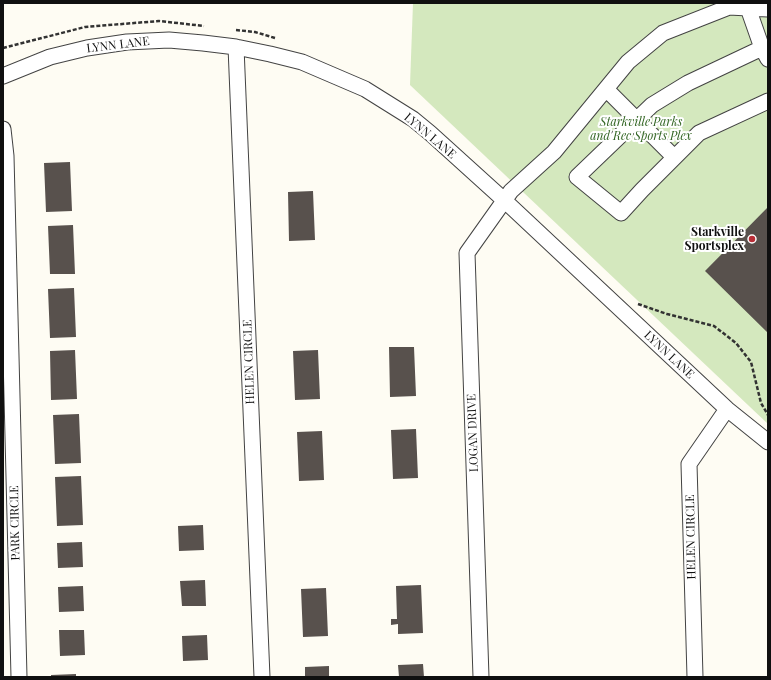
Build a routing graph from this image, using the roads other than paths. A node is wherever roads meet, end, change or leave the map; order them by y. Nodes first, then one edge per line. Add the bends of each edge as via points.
1 (748, 5) edge
2 (768, 9) edge
3 (236, 46) junction
4 (765, 53) edge
5 (3, 76) edge
6 (606, 89) junction
7 (768, 101) edge
8 (637, 119) junction
9 (3, 129) edge
10 (674, 158) junction
11 (504, 200) junction
12 (727, 409) junction
13 (768, 442) edge
14 (19, 677) edge
15 (262, 677) edge
16 (481, 677) edge
17 (695, 677) edge

1 - 2 street, LOGAN DRIVE
1 - 4 street
1 - 6 street, LOGAN DRIVE via 729,7 663,34 628,62
3 - 5 street, LYNN LANE via 169,40 127,42 50,57
3 - 11 street, LYNN LANE via 302,62 365,89 413,119
3 - 15 street, HELEN CIRCLE
4 - 8 street via 688,83 652,105
6 - 8 street
6 - 11 street, LOGAN DRIVE via 554,152
7 - 10 street via 699,132
8 - 10 street
8 - 10 street via 577,177 621,213
9 - 14 street, PARK CIRCLE via 6,156
11 - 12 street, LYNN LANE
11 - 16 street, LOGAN DRIVE via 467,253
12 - 13 street, LYNN LANE
12 - 17 street, HELEN CIRCLE via 689,464

